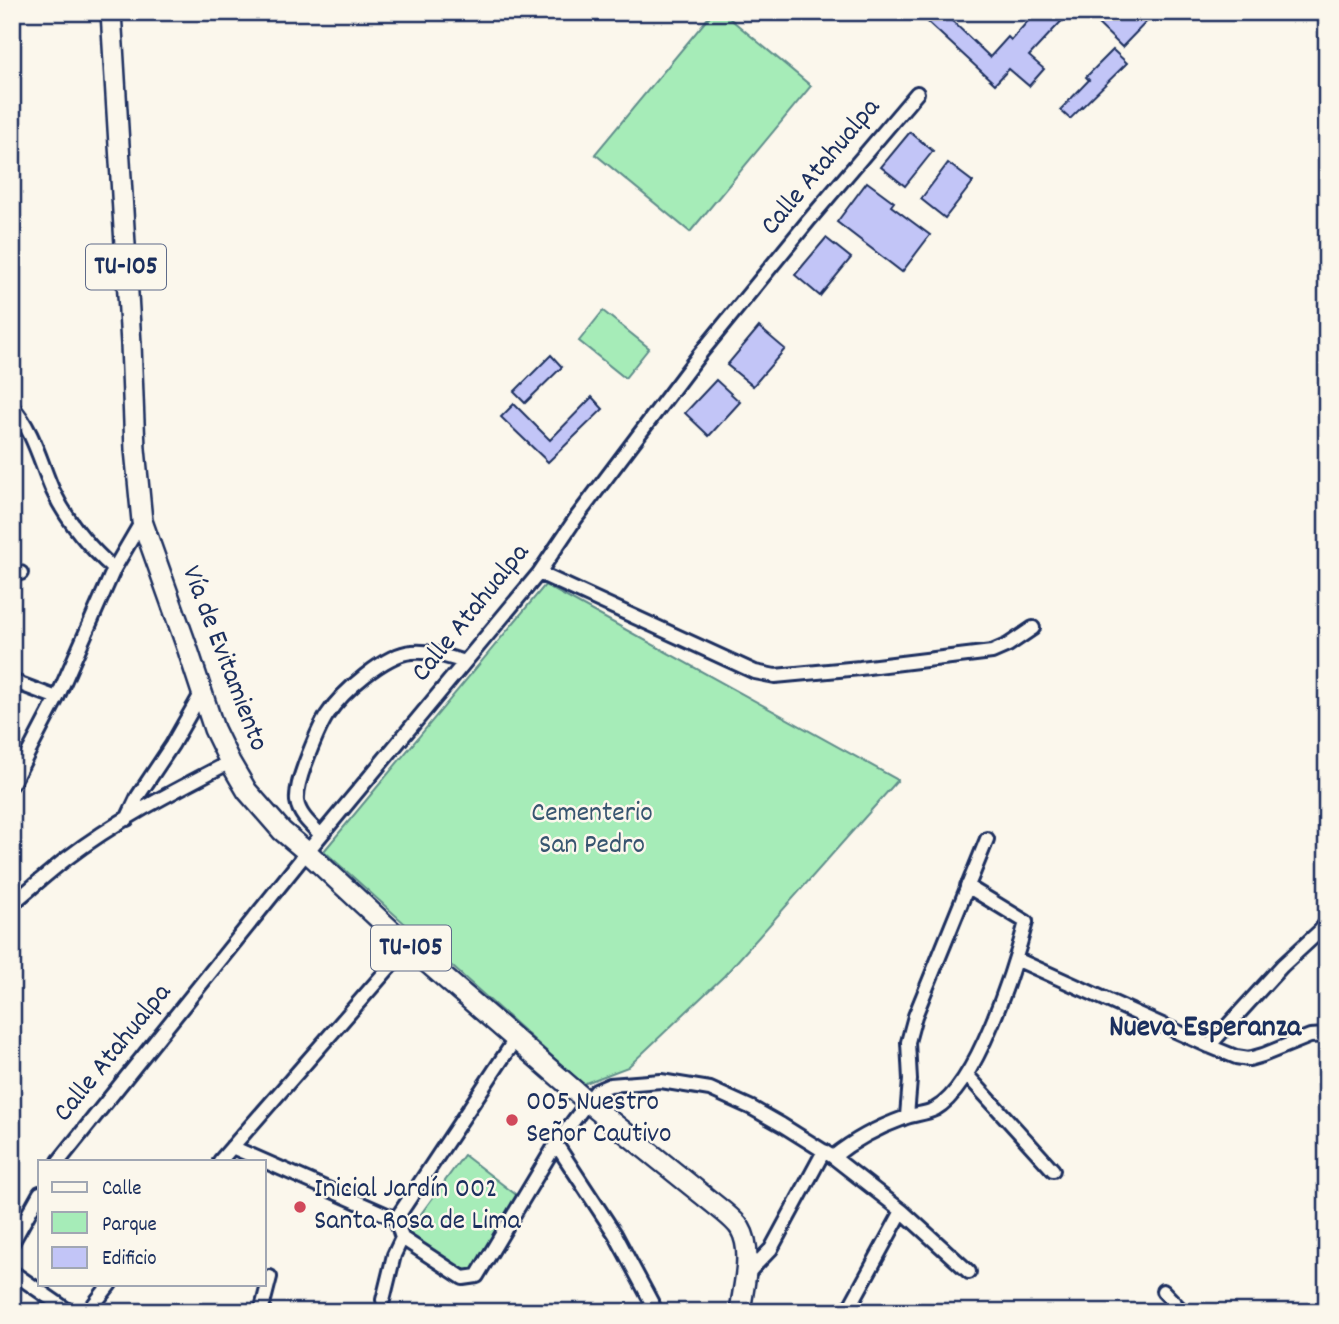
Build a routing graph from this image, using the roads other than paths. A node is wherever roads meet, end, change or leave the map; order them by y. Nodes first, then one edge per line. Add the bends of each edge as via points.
1 (111, 12) edge
2 (917, 93) dead end
3 (12, 407) edge
4 (142, 521) junction
5 (114, 569) junction
6 (539, 573) junction
7 (1033, 628) dead end
8 (465, 662) junction
9 (12, 681) edge
10 (201, 694) junction
11 (57, 698) junction
12 (23, 759) junction
13 (230, 762) junction
14 (12, 773) edge
15 (12, 783) edge
16 (127, 819) junction
17 (321, 835) junction
18 (988, 839) dead end
19 (307, 852) junction
20 (967, 887) junction
21 (12, 904) edge
22 (1327, 922) edge
23 (408, 946) junction
24 (1016, 958) junction
25 (1327, 1035) edge
26 (516, 1038) junction
27 (1209, 1046) junction
28 (967, 1075) junction
29 (588, 1102) junction
30 (907, 1116) junction
31 (556, 1144) junction
32 (232, 1147) junction
33 (828, 1154) junction
34 (60, 1160) edge
35 (221, 1160) edge
36 (262, 1160) edge
37 (266, 1162) edge
38 (1053, 1170) dead end
39 (38, 1196) edge
40 (902, 1211) junction
41 (396, 1219) junction
42 (402, 1238) junction
43 (12, 1242) edge
44 (12, 1272) edge
45 (969, 1272) dead end
46 (270, 1277) dead end
47 (744, 1277) junction
48 (108, 1286) edge
49 (1163, 1291) dead end
50 (383, 1300) dead end
51 (70, 1312) edge
52 (88, 1312) edge
53 (261, 1312) edge
54 (650, 1312) edge
55 (740, 1312) edge
56 (848, 1312) edge
57 (1183, 1312) edge

1 - 4 main road, Vía de Evitamiento / TU-105
2 - 6 street, Calle Atahualpa via 699,355
3 - 5 street via 29,433 55,495 85,541
4 - 5 street
4 - 10 main road, Vía de Evitamiento / TU-105
5 - 11 street
6 - 7 street via 755,672 775,676 992,652
6 - 8 street, Calle Atahualpa
8 - 17 street, Calle Atahualpa
8 - 17 street via 411,652 384,661 350,688 327,715 310,749 296,799 300,814
9 - 11 street
10 - 13 main road, Vía de Evitamiento / TU-105
10 - 16 street
11 - 12 street
12 - 14 street
12 - 15 street
13 - 16 street
13 - 19 main road, Vía de Evitamiento / TU-105 via 263,810
16 - 21 street via 66,859
17 - 19 street, Calle Atahualpa
18 - 20 street
19 - 23 main road, Vía de Evitamiento / TU-105
19 - 34 street, Calle Atahualpa
20 - 24 street via 1026,922
20 - 30 street via 908,1042
22 - 27 street
23 - 26 main road, Vía de Evitamiento / TU-105
23 - 32 street
24 - 27 street
24 - 28 street
25 - 27 street via 1310,1036 1249,1059
26 - 29 main road, Vía de Evitamiento / TU-105
26 - 41 street
28 - 30 street via 936,1108
28 - 38 street
29 - 31 street
29 - 33 street via 596,1091 610,1085 686,1084 752,1108
29 - 47 main road, Vía de Evitamiento / TU-105 via 739,1226 748,1254
30 - 33 street
31 - 42 street via 477,1276 463,1278
31 - 54 street via 615,1234 654,1307
32 - 35 street
32 - 36 street
33 - 40 street
33 - 47 street via 771,1250
37 - 41 street
39 - 43 street
40 - 45 street
40 - 56 street
41 - 42 street
42 - 50 street
44 - 51 street
46 - 53 street
47 - 55 main road, Vía de Evitamiento / TU-105
48 - 52 street
49 - 57 street

